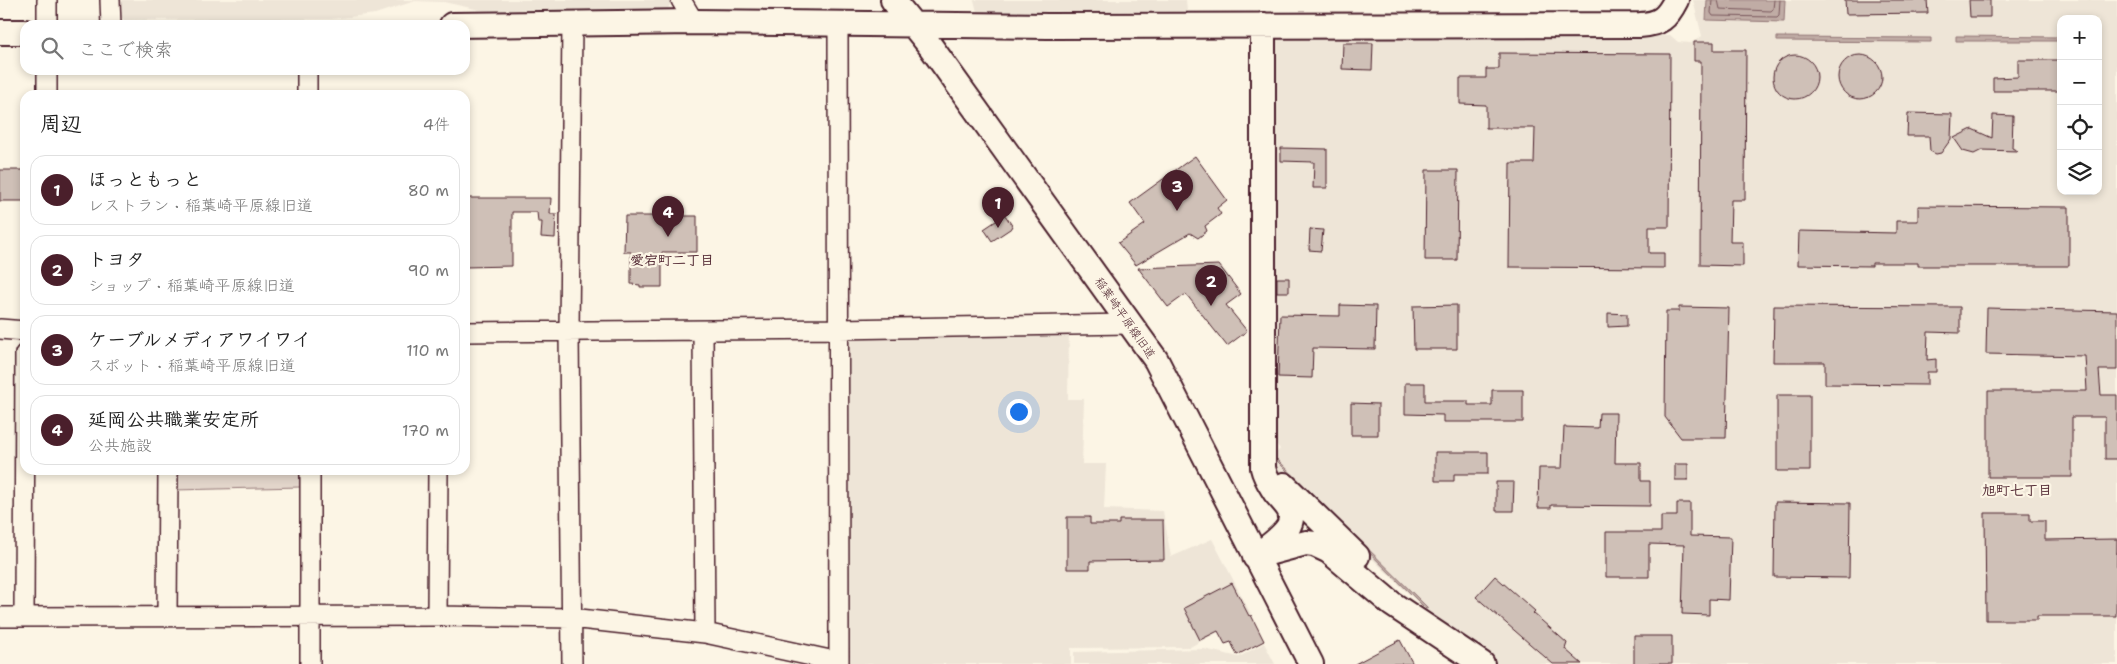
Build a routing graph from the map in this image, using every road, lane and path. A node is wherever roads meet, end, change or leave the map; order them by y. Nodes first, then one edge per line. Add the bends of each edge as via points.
1 (47, 0) edge
2 (110, 0) edge
3 (681, 0) edge
4 (893, 0) edge
5 (1676, 0) edge
6 (47, 20) edge
7 (111, 20) edge
8 (694, 22) junction
9 (572, 23) junction
10 (838, 24) junction
11 (470, 25) edge
12 (914, 25) junction
13 (1264, 25) junction
14 (0, 32) edge
15 (20, 32) edge
16 (47, 75) edge
17 (307, 75) edge
18 (47, 90) edge
19 (307, 90) edge
20 (1129, 324) junction
21 (0, 329) edge
22 (839, 329) junction
23 (20, 330) edge
24 (703, 331) junction
25 (470, 332) edge
26 (569, 332) junction
27 (1263, 462) junction
28 (25, 475) edge
29 (168, 475) edge
30 (310, 475) edge
31 (438, 475) edge
32 (1287, 529) junction
33 (1333, 533) junction
34 (1255, 557) junction
35 (24, 616) junction
36 (438, 616) junction
37 (0, 617) edge
38 (168, 617) junction
39 (310, 617) junction
40 (571, 618) junction
41 (1422, 623) junction
42 (705, 633) junction
43 (839, 663) edge
44 (310, 664) edge
45 (572, 664) edge
46 (1311, 664) edge
47 (1482, 664) edge

1 - 6 street
2 - 7 street
3 - 8 street
4 - 12 street, 稲葉崎平原線旧道
5 - 13 street via 1665,18 1654,24
8 - 9 street
8 - 10 street
9 - 11 street
9 - 26 street
10 - 12 street
10 - 22 street
12 - 13 street
12 - 20 street, 稲葉崎平原線旧道
13 - 27 street
14 - 15 street
16 - 18 street
17 - 19 street
20 - 22 street
20 - 34 street, 稲葉崎平原線旧道 via 1156,360
21 - 23 street
22 - 24 street
22 - 43 street
24 - 26 street
24 - 42 street
25 - 26 street
26 - 40 street
27 - 32 street via 1265,476 1290,511 1292,517
27 - 33 street
28 - 35 street
29 - 38 street
30 - 39 street
31 - 36 street
32 - 33 street via 1319,527
32 - 34 street
33 - 41 street
34 - 41 street via 1306,543 1314,544 1329,551 1392,604
34 - 46 street, 稲葉崎平原線旧道
35 - 37 street
35 - 38 street
36 - 39 street
36 - 40 street
38 - 39 street
39 - 44 street
40 - 42 street
40 - 45 street
41 - 47 street
42 - 43 street

